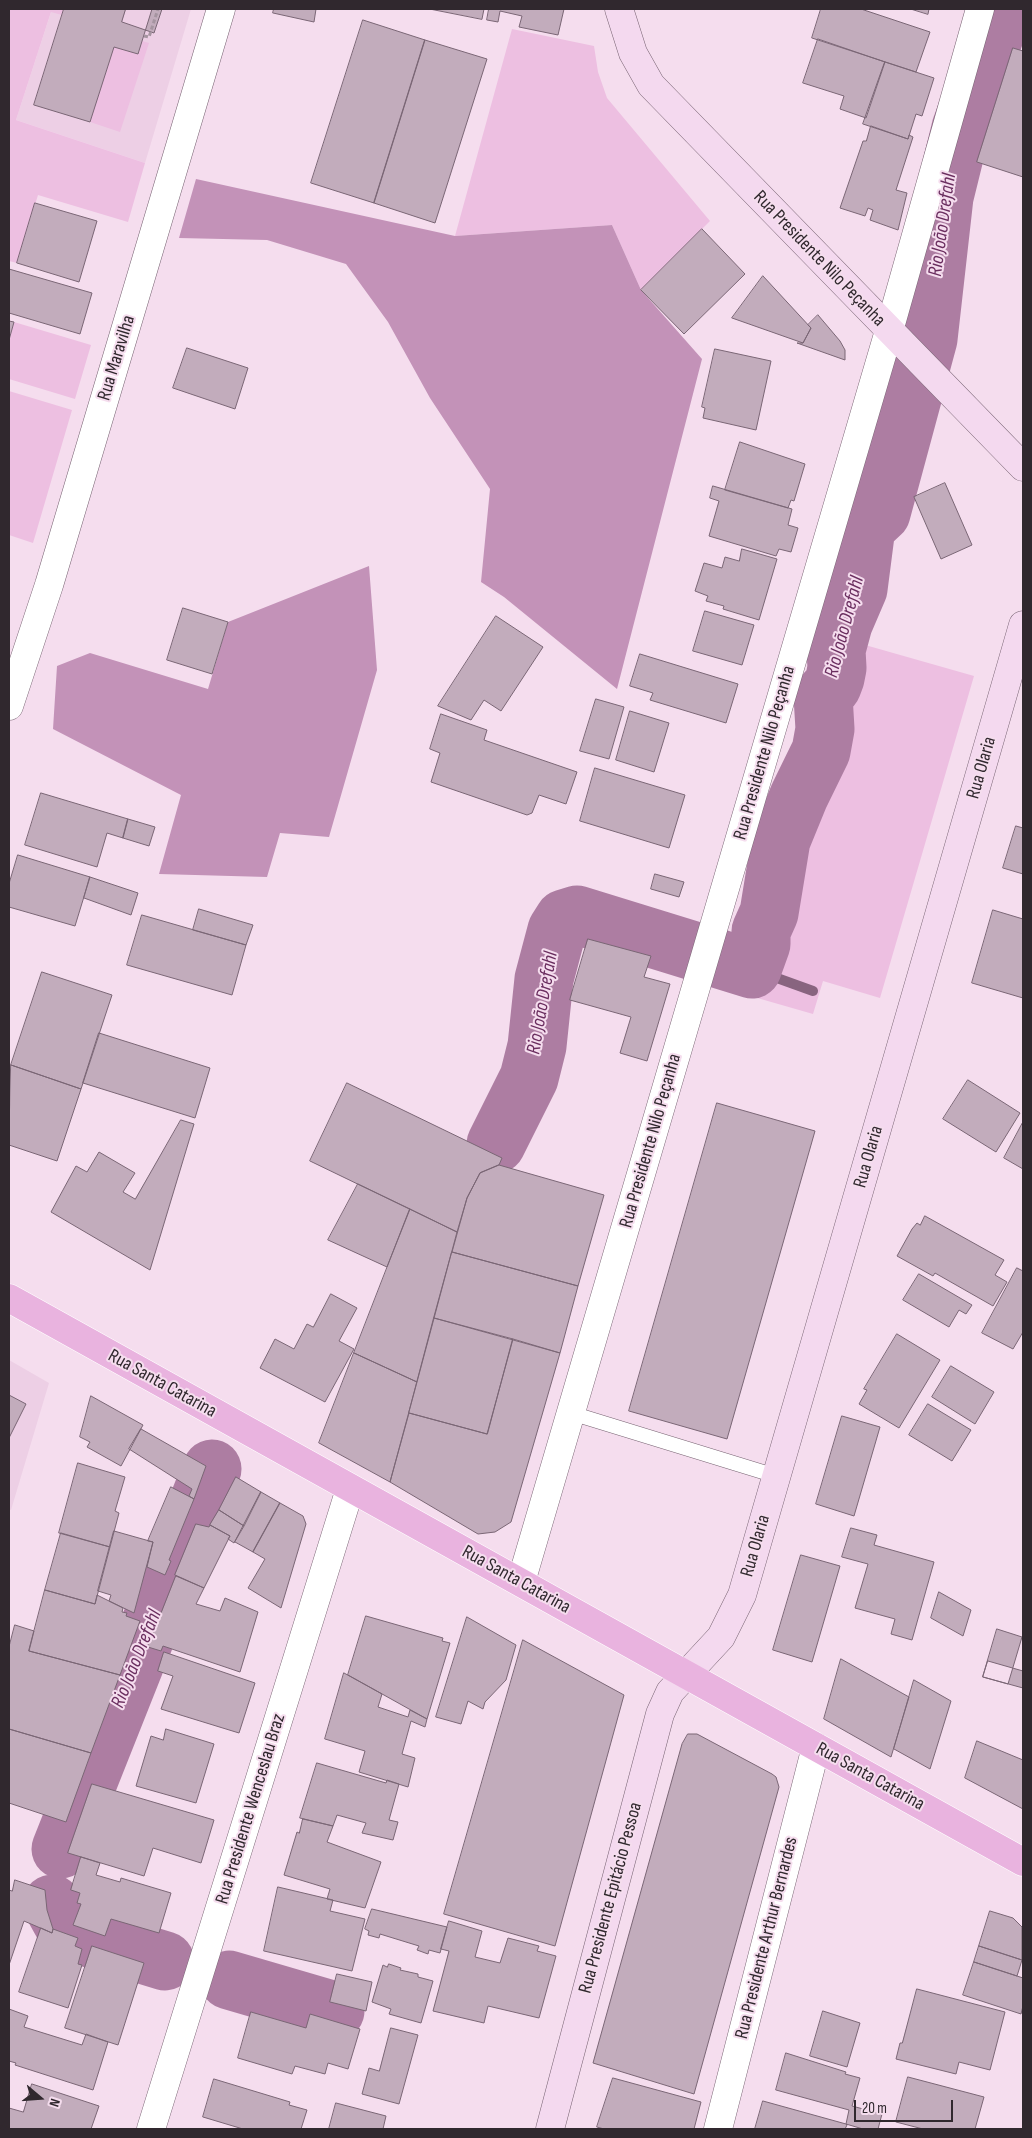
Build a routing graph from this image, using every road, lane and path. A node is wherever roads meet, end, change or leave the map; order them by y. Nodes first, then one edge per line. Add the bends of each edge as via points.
1 (158, 9) edge
2 (221, 9) edge
3 (619, 9) edge
4 (980, 9) edge
5 (144, 36) dead end
6 (889, 331) junction
7 (1023, 467) edge
8 (1023, 626) edge
9 (9, 706) edge
10 (9, 1298) edge
11 (571, 1414) junction
12 (776, 1476) junction
13 (350, 1489) junction
14 (521, 1582) junction
15 (687, 1674) junction
16 (816, 1747) junction
17 (1023, 1862) edge
18 (152, 2129) edge
19 (550, 2129) edge
20 (718, 2129) edge

1 - 5 path via 149,38
2 - 9 street, Rua Maravilha via 49,585
3 - 6 street, Rua Presidente Nilo Peçanha via 632,53 651,85
4 - 6 street
6 - 7 street
6 - 11 street, Rua Presidente Nilo Peçanha
8 - 12 street, Rua Olaria
10 - 13 main road, Rua Santa Catarina
11 - 12 lane
11 - 14 street, Rua Presidente Nilo Peçanha
12 - 15 street, Rua Olaria via 742,1595 721,1637
13 - 14 main road, Rua Santa Catarina
13 - 18 street, Rua Presidente Wenceslau Braz
14 - 15 main road, Rua Santa Catarina
15 - 16 main road, Rua Santa Catarina
15 - 19 street, Rua Presidente Epitácio Pessoa via 670,1692 660,1714
16 - 17 main road, Rua Santa Catarina
16 - 20 street, Rua Presidente Arthur Bernardes

